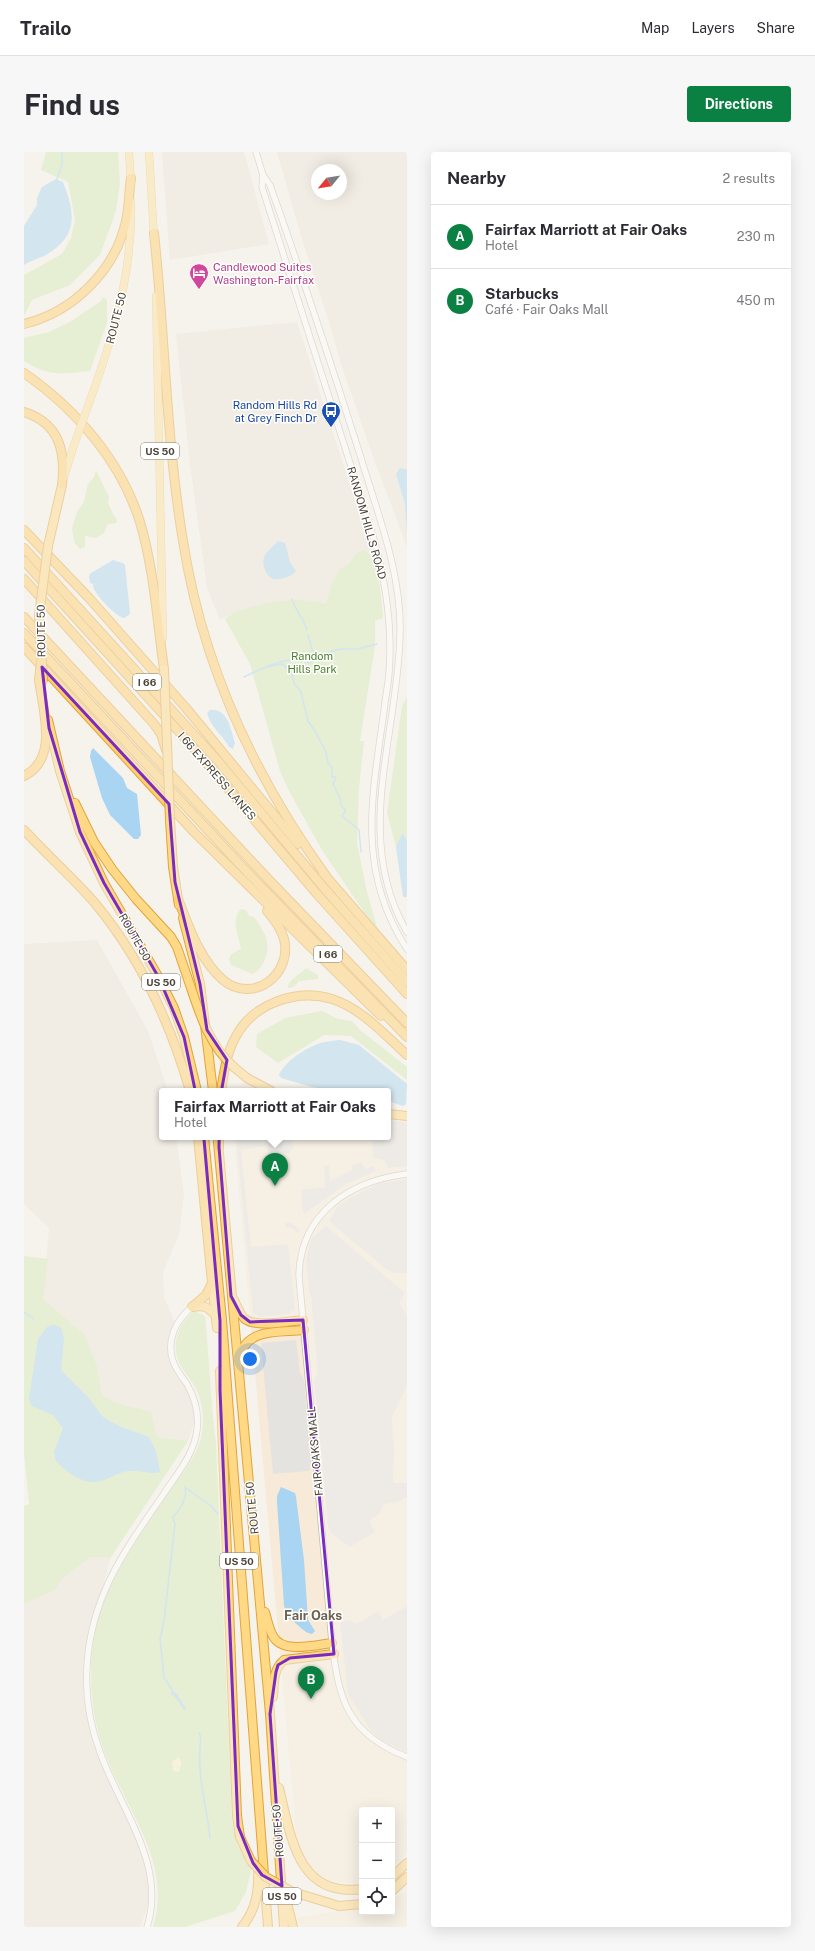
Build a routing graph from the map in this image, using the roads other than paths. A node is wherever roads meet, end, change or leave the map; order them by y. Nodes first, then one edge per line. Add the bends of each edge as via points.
1 (129, 152) edge
2 (149, 152) edge
3 (256, 152) edge
4 (263, 175) junction
5 (131, 178) junction
6 (154, 233) junction
7 (24, 324) edge
8 (24, 373) edge
9 (24, 412) edge
10 (62, 484) junction
11 (24, 530) edge
12 (24, 548) edge
13 (24, 560) edge
14 (24, 579) edge
15 (24, 617) edge
16 (24, 633) edge
17 (24, 647) edge
18 (24, 656) edge
19 (164, 669) junction
20 (48, 672) junction
21 (41, 681) junction
22 (54, 747) junction
23 (168, 757) junction
24 (24, 776) edge
25 (24, 830) edge
26 (237, 875) junction
27 (326, 876) junction
28 (178, 898) junction
29 (407, 932) edge
30 (407, 949) edge
31 (407, 970) edge
32 (407, 982) edge
33 (407, 994) edge
34 (407, 1023) edge
35 (407, 1037) edge
36 (407, 1042) edge
37 (407, 1055) edge
38 (189, 1088) edge
39 (196, 1088) edge
40 (213, 1088) edge
41 (222, 1088) edge
42 (265, 1088) edge
43 (391, 1114) edge
44 (407, 1116) edge
45 (198, 1140) edge
46 (204, 1140) edge
47 (218, 1140) edge
48 (407, 1174) edge
49 (212, 1283) junction
50 (231, 1296) junction
51 (192, 1307) junction
52 (215, 1315) junction
53 (303, 1320) junction
54 (304, 1330) junction
55 (220, 1353) junction
56 (238, 1363) junction
57 (226, 1394) junction
58 (260, 1595) junction
59 (332, 1643) junction
60 (334, 1654) junction
61 (270, 1714) junction
62 (407, 1757) edge
63 (274, 1764) junction
64 (259, 1812) junction
65 (407, 1863) edge
66 (281, 1865) junction
67 (395, 1874) edge
68 (407, 1877) edge
69 (395, 1888) edge
70 (359, 1889) edge
71 (359, 1904) edge
72 (147, 1927) edge
73 (242, 1927) edge
74 (268, 1927) edge
75 (284, 1927) edge
76 (293, 1927) edge

1 - 5 main road, ROUTE 50
2 - 6 main road, US 50
3 - 4 street, RANDOM HILLS ROAD
4 - 29 street, RANDOM HILLS ROAD via 270,185 304,282 380,518 395,577 400,634 398,671 384,765 379,833 385,876
4 - 30 street, RANDOM HILLS ROAD via 262,187 384,577 390,630 390,667 372,800 371,836 381,891 390,917
5 - 7 highway via 124,229 105,269 84,293 70,303 43,318
5 - 10 main road, ROUTE 50, bridge via 132,232 128,272 111,340
6 - 19 main road, US 50
6 - 27 highway via 173,469 183,542 197,606 220,681 238,728 270,790
8 - 19 highway via 58,399 90,433 111,462 131,500 145,544
9 - 10 highway via 39,418 56,436 64,462
10 - 21 highway, ROUTE 50, bridge via 48,546 39,616
11 - 27 highway via 89,598 186,708
12 - 32 highway, I 66 via 218,761
13 - 33 highway, I 66 EXPRESS LANES via 191,745 317,894
14 - 23 highway, bridge via 154,724 163,740
15 - 34 highway via 269,880
16 - 35 highway, I 66 via 248,873
17 - 20 highway
18 - 20 highway
19 - 23 highway, US 50, bridge
20 - 26 highway via 194,832
21 - 22 highway, ROUTE 50 / US 50
21 - 24 highway via 46,747 40,763
22 - 39 highway, ROUTE 50 / US 50 via 69,800 91,856 174,1008
22 - 42 highway, bridge via 78,810 94,842 122,883 178,947 206,1029 225,1058 235,1068
23 - 28 highway, US 50, bridge via 173,867
25 - 38 highway via 94,903 134,957 163,1013
26 - 28 highway via 249,893 271,915 284,939 282,965 274,978 262,986 244,989 234,987 217,975 202,954
26 - 36 highway
27 - 31 highway
28 - 40 highway, US 50 via 200,984
37 - 41 highway via 365,1018 347,1006 332,999 291,997 270,1004 246,1021 230,1049
43 - 44 highway
45 - 49 highway
46 - 57 highway, ROUTE 50 / US 50 via 222,1320
47 - 50 highway, ROUTE 50 / US 50
48 - 53 street, FAIR OAKS MALL via 378,1179 350,1191 317,1219 308,1232 299,1261
49 - 51 highway via 206,1295
49 - 52 highway
50 - 53 highway via 241,1315 250,1322
50 - 56 highway, ROUTE 50 / US 50
51 - 52 highway via 202,1305
51 - 72 street via 182,1316 174,1329 171,1348 173,1361 195,1403 195,1440 186,1460 123,1553 109,1579 95,1616 87,1666 89,1710 96,1743 150,1868 153,1893
52 - 55 highway
53 - 54 street, FAIR OAKS MALL
54 - 56 highway via 251,1337 242,1347
54 - 59 street, FAIR OAKS MALL
55 - 57 highway
55 - 71 highway, bridge via 237,1816 240,1837 251,1861 266,1877 294,1892 339,1906
56 - 58 highway, ROUTE 50 / US 50
57 - 64 highway, ROUTE 50 / US 50
58 - 59 highway via 273,1637 279,1643 292,1647
58 - 61 highway, ROUTE 50 / US 50
59 - 60 street, FAIR OAKS MALL
60 - 61 highway via 290,1658 278,1665
60 - 62 street, FAIR OAKS MALL via 338,1688 356,1723 378,1744
61 - 63 highway, ROUTE 50 / US 50
63 - 66 highway, ROUTE 50 / US 50
63 - 70 highway via 292,1841 304,1867 317,1881 331,1887
64 - 73 highway via 257,1900 250,1917
64 - 74 highway, ROUTE 50 / US 50
65 - 67 highway
66 - 75 highway, ROUTE 50 / US 50
66 - 76 highway
68 - 69 highway

